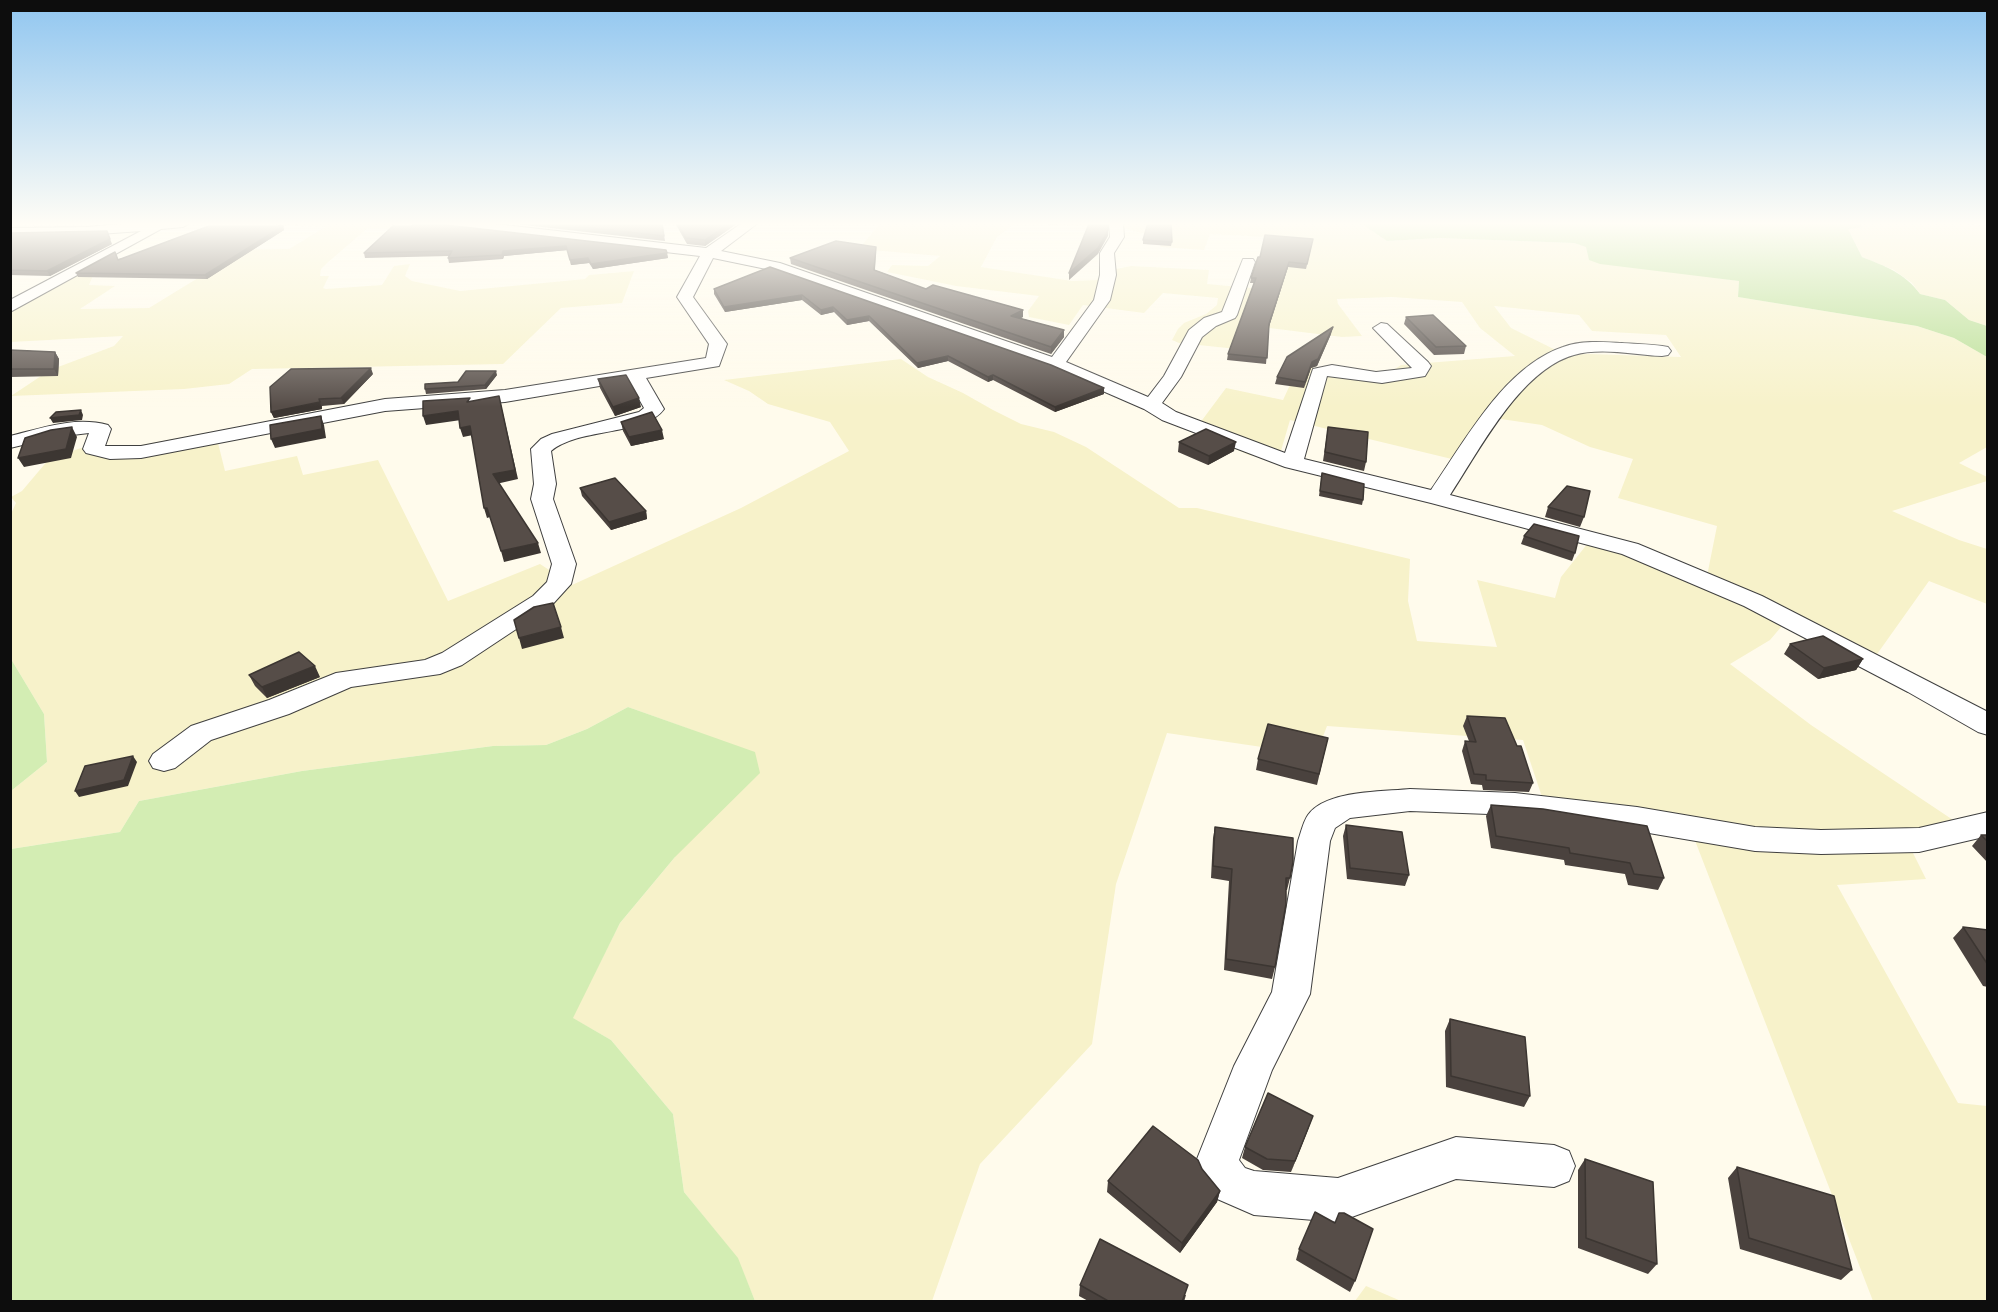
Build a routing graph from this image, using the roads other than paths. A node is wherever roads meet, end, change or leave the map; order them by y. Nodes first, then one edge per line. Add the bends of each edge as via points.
1 (51, 284) edge
2 (692, 284) edge
3 (827, 284) edge
4 (1106, 284) edge
5 (1240, 284) edge
6 (10, 307) edge
7 (1381, 328) dead end
8 (1662, 351) dead end
9 (1056, 364) junction
10 (635, 376) junction
11 (1151, 405) junction
12 (10, 442) edge
13 (1292, 463) junction
14 (1437, 498) junction
15 (1988, 725) edge
16 (164, 761) dead end
17 (1988, 824) edge
18 (1554, 1166) dead end

1 - 6 street
2 - 10 street via 685,297 717,342 713,362
3 - 9 street
4 - 9 street via 1102,300
5 - 11 street via 1229,315 1210,322 1195,334 1172,377
7 - 13 street via 1422,366 1419,372 1393,377 1332,370 1319,373
8 - 14 street via 1570,350 1540,365 1504,401
9 - 11 street
10 - 12 street via 505,396 386,405 141,452 93,449 101,429 92,427
10 - 16 street via 654,409 646,417 561,437 546,442 541,449 545,484 542,500 564,564 559,584 542,601 452,659 430,668 346,679 201,733
11 - 13 street via 1169,416
13 - 14 street
14 - 15 street via 1630,549 1754,601
17 - 18 street via 1919,840 1821,842 1755,839 1515,804 1410,800 1342,807 1321,821 1314,841 1291,994 1254,1065 1216,1164 1230,1183 1254,1192 1338,1200 1456,1158

